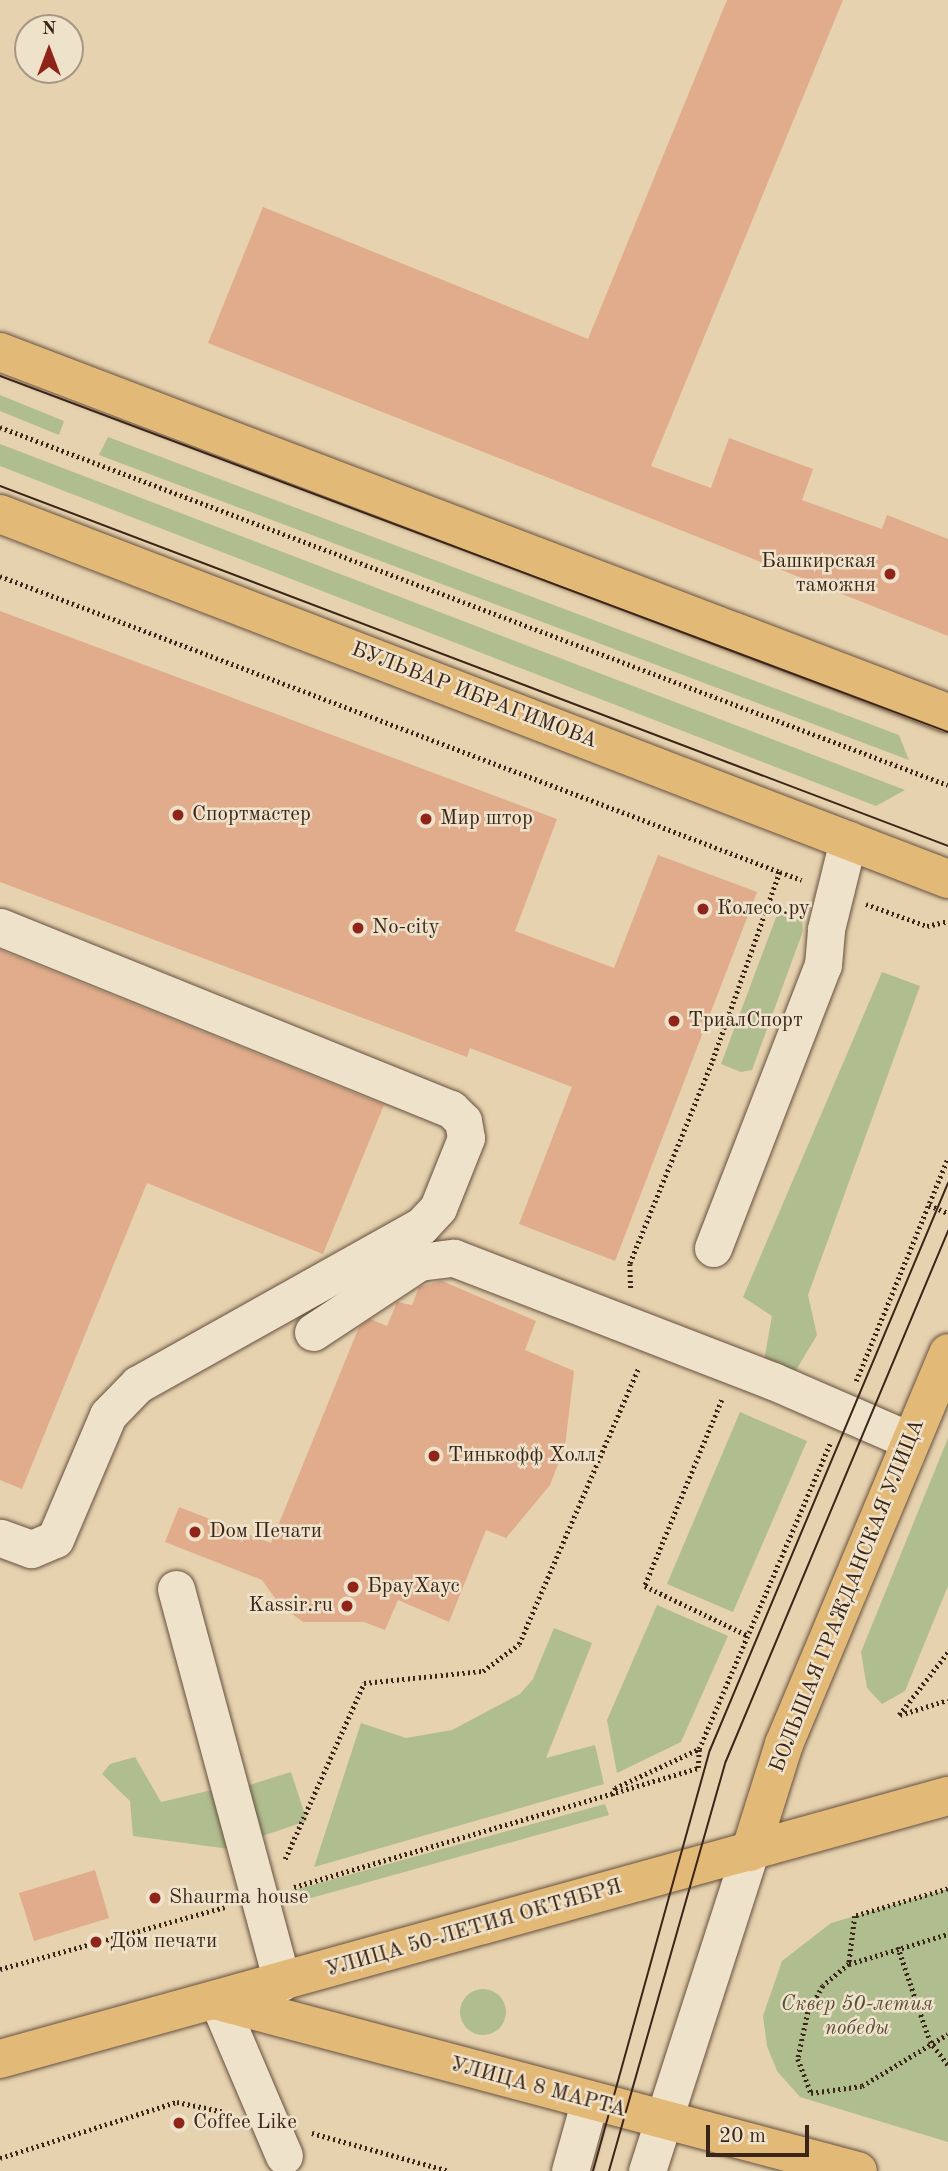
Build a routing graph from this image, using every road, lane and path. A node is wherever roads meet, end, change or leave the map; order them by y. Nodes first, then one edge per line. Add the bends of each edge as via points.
1 (0, 352) edge
2 (0, 427) edge
3 (0, 514) edge
4 (0, 576) edge
5 (948, 713) edge
6 (948, 786) edge
7 (848, 840) junction
8 (948, 879) edge
9 (0, 927) edge
10 (948, 1158) edge
11 (929, 1205) junction
12 (948, 1213) edge
13 (713, 1248) dead end
14 (632, 1327) junction
15 (313, 1332) dead end
16 (948, 1353) edge
17 (725, 1392) dead end
18 (843, 1412) junction
19 (911, 1441) junction
20 (0, 1538) edge
21 (176, 1589) dead end
22 (747, 1635) junction
23 (948, 1652) edge
24 (948, 1700) edge
25 (699, 1749) junction
26 (611, 1796) junction
27 (948, 1796) edge
28 (750, 1852) junction
29 (948, 1889) edge
30 (264, 1896) junction
31 (948, 1934) edge
32 (898, 1947) junction
33 (849, 1964) junction
34 (0, 1969) edge
35 (282, 1982) junction
36 (218, 2001) junction
37 (948, 2034) edge
38 (930, 2041) junction
39 (0, 2059) edge
40 (948, 2065) edge
41 (589, 2103) junction
42 (265, 2120) junction
43 (663, 2121) junction
44 (284, 2156) dead end
45 (0, 2158) edge
46 (449, 2171) edge
47 (570, 2171) edge
48 (647, 2171) edge
49 (859, 2171) edge

1 - 5 main road
2 - 6 path
3 - 7 main road, БУЛЬВАР ИБРАГИМОВА
4 - 14 path via 780,872 712,1063 630,1264
7 - 8 main road, БУЛЬВАР ИБРАГИМОВА
7 - 13 street via 826,929 823,965
9 - 20 street via 451,1109 463,1121 466,1138 438,1208 421,1226 138,1384 108,1415 55,1539 31,1549
10 - 11 path
11 - 12 path
11 - 18 path
14 - 15 street via 454,1258 419,1262
14 - 18 street
14 - 30 path via 642,1359 519,1644 483,1671 364,1683
16 - 19 main road, БОЛЬШАЯ ГРАЖДАНСКАЯ УЛИЦА
17 - 22 path via 645,1586
18 - 19 street
18 - 22 path
19 - 28 main road, БОЛЬШАЯ ГРАЖДАНСКАЯ УЛИЦА via 784,1744
21 - 30 street
22 - 25 path
23 - 24 path via 899,1715
25 - 26 path via 615,1788
25 - 26 path via 698,1768
26 - 30 path
27 - 28 main road, УЛИЦА 50-ЛЕТИЯ ОКТЯБРЯ
28 - 35 main road, УЛИЦА 50-ЛЕТИЯ ОКТЯБРЯ
28 - 43 street, БОЛЬШАЯ ГРАЖДАНСКАЯ УЛИЦА
29 - 33 path via 855,1916
30 - 34 path
30 - 35 street
31 - 32 path
32 - 33 path
32 - 38 path
33 - 38 path via 824,1986 808,2012 798,2059 811,2093 862,2086
35 - 36 main road, УЛИЦА 50-ЛЕТИЯ ОКТЯБРЯ
36 - 39 main road, УЛИЦА 50-ЛЕТИЯ ОКТЯБРЯ
36 - 41 main road, УЛИЦА 8 МАРТА
36 - 42 street
37 - 38 path
38 - 40 path
41 - 43 main road, УЛИЦА 8 МАРТА
41 - 47 street
42 - 44 street
42 - 45 path via 177,2102
42 - 46 path
43 - 48 street, БОЛЬШАЯ ГРАЖДАНСКАЯ УЛИЦА
43 - 49 main road, УЛИЦА 8 МАРТА

